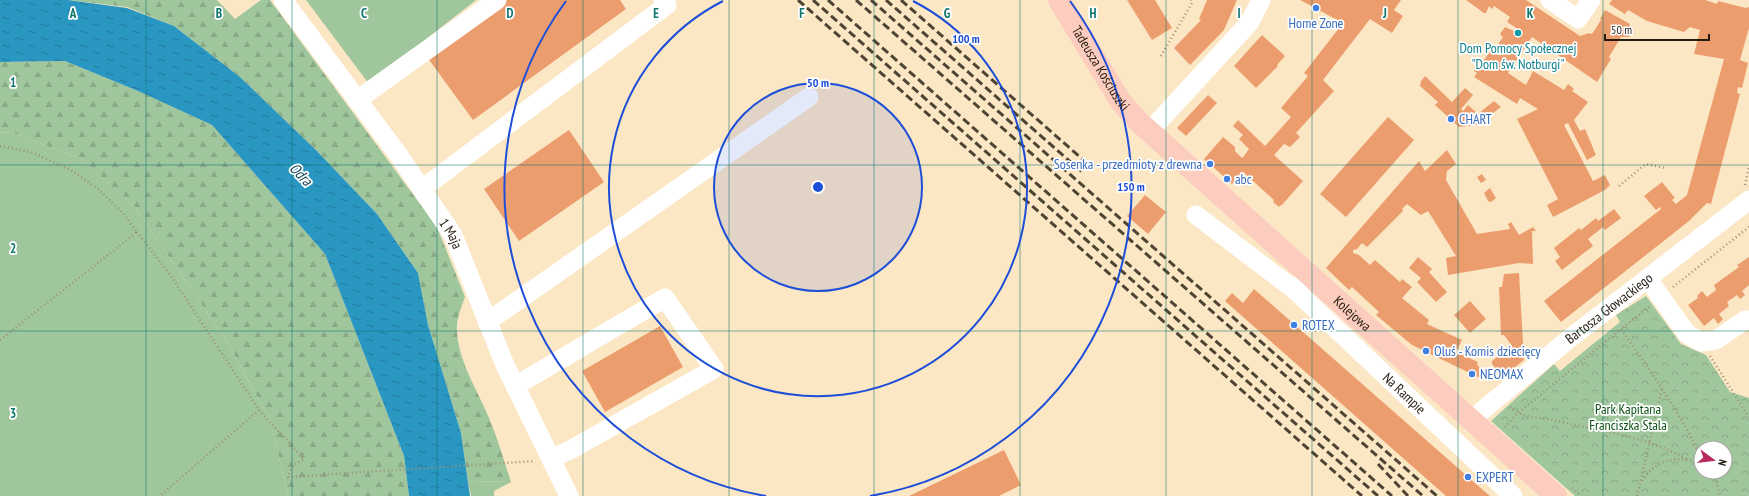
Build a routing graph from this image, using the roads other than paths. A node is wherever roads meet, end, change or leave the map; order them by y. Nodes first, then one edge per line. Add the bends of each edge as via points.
1 (284, 0) edge
2 (497, 0) edge
3 (663, 0) edge
4 (1059, 0) edge
5 (1260, 0) edge
6 (1550, 0) edge
7 (1591, 0) edge
8 (809, 97) dead end
9 (357, 100) junction
10 (1149, 132) junction
11 (422, 189) junction
12 (1749, 200) edge
13 (1196, 215) dead end
14 (1648, 279) junction
15 (1302, 282) junction
16 (1749, 320) edge
17 (487, 322) junction
18 (515, 386) junction
19 (1472, 419) junction
20 (551, 459) junction
21 (569, 496) edge
22 (1513, 496) edge
23 (1556, 496) edge

1 - 9 street, 1 Maja
2 - 9 street
3 - 11 street via 666,5
4 - 10 main road, Tadeusza Kościuszki via 1121,102
5 - 10 street via 1250,22
6 - 7 street via 1578,19
8 - 17 street
9 - 11 street, 1 Maja
10 - 15 main road, Kolejowa
11 - 17 street, 1 Maja via 453,235
12 - 14 street, Bartosza Głowackiego
13 - 15 street, Na Rampie
14 - 16 street via 1687,334 1701,342 1716,340 1744,320
14 - 19 street, Bartosza Głowackiego via 1569,339
15 - 19 main road, Kolejowa
15 - 22 street, Na Rampie
17 - 18 street, 1 Maja
18 - 20 street, 1 Maja
18 - 20 street via 665,298 714,369
19 - 23 main road, Kolejowa
20 - 21 street, 1 Maja

